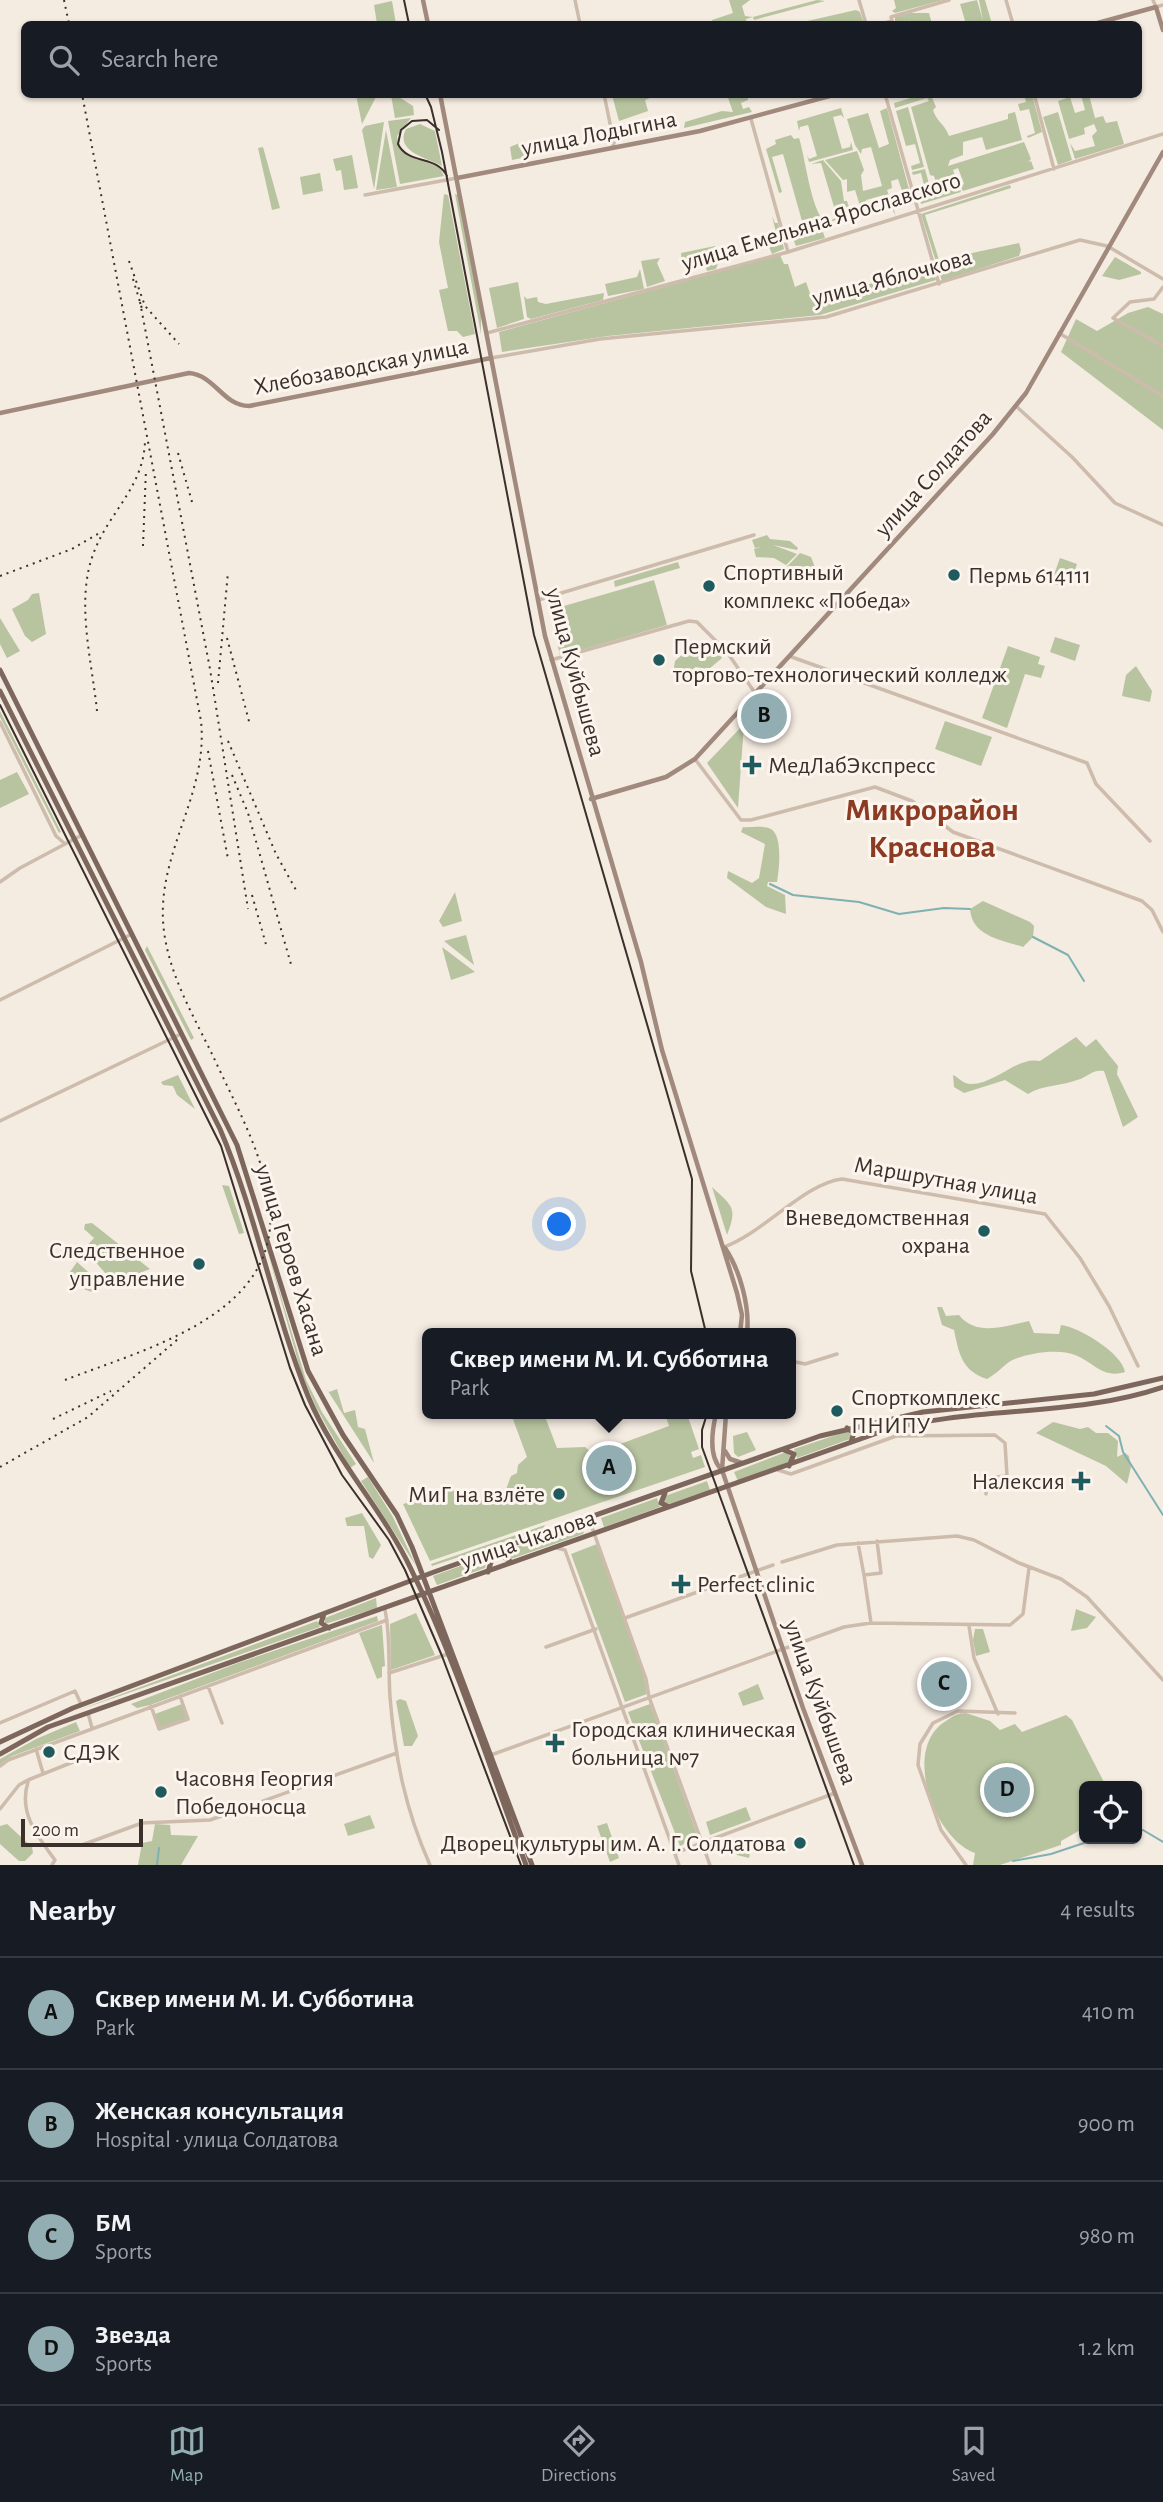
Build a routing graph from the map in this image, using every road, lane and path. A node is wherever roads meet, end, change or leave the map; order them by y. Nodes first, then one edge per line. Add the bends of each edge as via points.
1 (423, 0) edge
2 (575, 0) edge
3 (859, 0) edge
4 (949, 0) edge
5 (1006, 0) edge
6 (1153, 0) edge
7 (1163, 5) edge
8 (1156, 7) junction
9 (427, 21) edge
10 (579, 21) edge
11 (865, 21) edge
12 (892, 21) edge
13 (1012, 21) edge
14 (1105, 21) edge
15 (1163, 30) edge
16 (441, 98) edge
17 (605, 98) edge
18 (823, 98) edge
19 (886, 98) edge
20 (1035, 98) edge
21 (751, 119) junction
22 (1163, 134) edge
23 (612, 148) junction
24 (1163, 152) edge
25 (1054, 169) junction
26 (457, 178) junction
27 (365, 195) dead end
28 (917, 212) junction
29 (1107, 246) junction
30 (788, 252) junction
31 (1163, 279) edge
32 (939, 284) junction
33 (1163, 287) edge
34 (486, 333) junction
35 (1059, 333) junction
36 (1163, 346) edge
37 (491, 358) junction
38 (1163, 396) edge
39 (1017, 407) junction
40 (0, 413) edge
41 (1163, 525) edge
42 (754, 535) dead end
43 (538, 600) junction
44 (789, 656) junction
45 (551, 660) junction
46 (0, 670) edge
47 (0, 691) edge
48 (755, 693) junction
49 (0, 722) edge
50 (695, 759) junction
51 (591, 799) junction
52 (82, 835) junction
53 (74, 838) junction
54 (1150, 841) dead end
55 (64, 843) junction
56 (0, 882) edge
57 (1163, 932) edge
58 (132, 934) junction
59 (124, 938) junction
60 (0, 1000) edge
61 (183, 1033) junction
62 (174, 1038) junction
63 (0, 1121) edge
64 (724, 1247) junction
65 (741, 1328) edge
66 (747, 1328) edge
67 (836, 1354) dead end
68 (796, 1363) edge
69 (1138, 1366) dead end
70 (1163, 1378) edge
71 (1163, 1387) edge
72 (716, 1419) edge
73 (726, 1419) edge
74 (899, 1427) junction
75 (847, 1428) junction
76 (896, 1436) junction
77 (851, 1443) junction
78 (723, 1446) junction
79 (783, 1449) junction
80 (747, 1463) junction
81 (789, 1466) junction
82 (778, 1470) junction
83 (368, 1471) junction
84 (722, 1471) junction
85 (355, 1480) junction
86 (727, 1488) junction
87 (667, 1491) junction
88 (986, 1494) dead end
89 (675, 1507) junction
90 (589, 1519) junction
91 (595, 1535) junction
92 (877, 1541) junction
93 (858, 1542) junction
94 (509, 1545) junction
95 (555, 1548) junction
96 (481, 1555) junction
97 (514, 1562) junction
98 (782, 1562) dead end
99 (773, 1565) dead end
100 (1029, 1568) junction
101 (756, 1571) junction
102 (488, 1572) junction
103 (864, 1575) junction
104 (424, 1576) junction
105 (416, 1579) junction
106 (866, 1582) junction
107 (860, 1583) dead end
108 (431, 1592) junction
109 (422, 1595) junction
110 (385, 1610) junction
111 (324, 1614) junction
112 (625, 1618) junction
113 (387, 1620) junction
114 (871, 1623) junction
115 (969, 1626) junction
116 (329, 1628) junction
117 (596, 1629) junction
118 (545, 1647) dead end
119 (784, 1649) junction
120 (448, 1654) junction
121 (388, 1673) junction
122 (1163, 1680) edge
123 (208, 1686) junction
124 (180, 1696) junction
125 (649, 1697) junction
126 (81, 1705) junction
127 (151, 1706) junction
128 (624, 1707) junction
129 (88, 1713) junction
130 (1015, 1713) dead end
131 (998, 1714) junction
132 (0, 1723) edge
133 (222, 1723) dead end
134 (92, 1728) junction
135 (0, 1742) edge
136 (116, 1745) dead end
137 (36, 1749) junction
138 (397, 1753) junction
139 (0, 1754) edge
140 (489, 1756) junction
141 (0, 1766) edge
142 (43, 1773) junction
143 (28, 1780) junction
144 (835, 1793) junction
145 (0, 1809) edge
146 (702, 1843) junction
147 (82, 1845) dead end
148 (675, 1853) junction
149 (52, 1865) edge
150 (430, 1865) edge
151 (526, 1865) edge
152 (532, 1865) edge
153 (679, 1865) edge
154 (710, 1865) edge
155 (862, 1865) edge
156 (966, 1865) edge

1 - 9 main road
2 - 10 street
3 - 11 street
4 - 12 street via 891,17
5 - 13 street
6 - 8 street
7 - 8 street
8 - 14 main road
8 - 15 main road
16 - 26 main road, улица Куйбышева
17 - 23 street
18 - 21 main road, улица Лодыгина
19 - 28 street
20 - 25 street
21 - 23 main road, улица Лодыгина
21 - 30 street
22 - 25 street, улица Емельяна Ярославского
23 - 26 main road, улица Лодыгина
24 - 29 main road, улица Солдатова
25 - 28 street, улица Емельяна Ярославского
26 - 27 street, улица Лодыгина
26 - 34 main road, улица Куйбышева
28 - 30 street, улица Емельяна Ярославского
28 - 32 street
29 - 31 street, улица Яблочкова
29 - 32 street, улица Яблочкова via 1080,240
29 - 35 main road, улица Солдатова
30 - 34 street, улица Емельяна Ярославского
32 - 37 street, улица Яблочкова via 826,317 600,339
33 - 36 street via 1154,299 1130,302 1113,318
34 - 37 main road, улица Куйбышева
35 - 38 street
35 - 39 main road, улица Солдатова
37 - 40 main road, Хлебозаводская улица via 249,406 236,404 210,381 189,373
37 - 43 main road, улица Куйбышева
39 - 41 street via 1121,507
39 - 44 main road, улица Солдатова
42 - 43 street
43 - 45 main road, улица Куйбышева
44 - 48 main road, улица Солдатова
44 - 54 street via 1087,763 1096,784
45 - 48 street via 698,622 727,652
45 - 51 main road, улица Куйбышева
46 - 52 main road, улица Героев Хасана
47 - 53 main road, улица Героев Хасана
48 - 50 main road, улица Солдатова
49 - 55 street via 56,836
50 - 51 main road, улица Солдатова via 666,777
50 - 57 street via 741,820 884,788 912,801 953,832 1142,901
51 - 64 main road, улица Куйбышева
52 - 53 street
52 - 58 main road, улица Героев Хасана
53 - 55 street
53 - 59 main road, улица Героев Хасана
55 - 56 street
58 - 59 street
58 - 61 main road, улица Героев Хасана
59 - 60 street
59 - 62 main road, улица Героев Хасана
61 - 62 street
61 - 83 main road, улица Героев Хасана via 244,1164 308,1371
62 - 63 street
62 - 85 main road, улица Героев Хасана via 236,1167 309,1399
64 - 65 main road, улица Куйбышева via 742,1315
64 - 66 main road, улица Куйбышева via 742,1291
64 - 69 street, Маршрутная улица via 825,1184 842,1179 1044,1214 1077,1252
67 - 68 street
70 - 75 main road, улица Чкалова via 1094,1394 944,1408
71 - 74 main road, улица Чкалова via 1096,1404 955,1416
72 - 84 main road, улица Куйбышева via 713,1445 716,1465
73 - 78 main road, улица Куйбышева
74 - 76 street
74 - 77 main road, улица Чкалова
75 - 77 main road via 854,1433
75 - 79 main road, улица Чкалова
76 - 82 street via 788,1474
76 - 88 street via 999,1436 1005,1443 1007,1476 986,1478
77 - 81 main road, улица Чкалова
78 - 80 main road via 730,1459
78 - 84 main road, улица Куйбышева
79 - 80 main road, улица Чкалова
79 - 81 main road via 794,1454
80 - 84 main road, улица Чкалова
81 - 82 main road, улица Чкалова
82 - 86 main road, улица Чкалова
83 - 85 main road
83 - 104 main road, улица Героев Хасана via 397,1515
84 - 86 main road, улица Куйбышева
84 - 87 main road, улица Чкалова
85 - 105 main road, улица Героев Хасана
86 - 89 main road, улица Чкалова
86 - 101 main road, улица Куйбышева
87 - 89 main road via 661,1503
87 - 90 main road, улица Чкалова
89 - 91 main road, улица Чкалова
90 - 91 street
90 - 94 main road, улица Чкалова
91 - 95 main road, улица Чкалова
91 - 112 street
92 - 93 street
92 - 100 street via 967,1538
92 - 103 street via 881,1573
93 - 98 street
93 - 103 street
94 - 96 main road, улица Чкалова
94 - 97 main road via 502,1556
95 - 97 main road, улица Чкалова
95 - 117 street via 565,1550
96 - 102 main road via 491,1562
96 - 104 main road, улица Чкалова
97 - 102 main road, улица Чкалова
99 - 101 street
100 - 115 street via 1023,1614 1010,1625
100 - 122 street via 1061,1579 1087,1597
101 - 112 street
101 - 119 main road, улица Куйбышева
102 - 108 main road, улица Чкалова
103 - 106 street
104 - 105 main road, улица Чкалова
104 - 108 main road, улица Героев Хасана
105 - 109 main road, улица Героев Хасана
105 - 111 main road, улица Чкалова
106 - 107 street
106 - 114 street
108 - 109 main road, улица Чкалова
108 - 140 main road, улица Героев Хасана
109 - 110 main road, улица Чкалова
109 - 120 main road, улица Героев Хасана
110 - 113 street
110 - 116 main road, улица Чкалова
111 - 116 main road via 321,1623
111 - 126 main road, улица Чкалова
112 - 125 street
113 - 121 street
113 - 123 street
114 - 115 street
114 - 119 street via 844,1627
115 - 131 street via 974,1658
116 - 129 main road, улица Чкалова
117 - 118 street
117 - 128 street
119 - 125 street
119 - 144 main road, улица Куйбышева
120 - 121 street
120 - 140 main road, улица Героев Хасана
121 - 138 street
123 - 124 street
123 - 133 street
124 - 127 street
124 - 127 street via 188,1718 159,1729
125 - 128 street
125 - 146 street
126 - 132 street via 75,1691
126 - 135 main road, улица Чкалова
127 - 134 street
128 - 140 street
128 - 148 street
129 - 134 street
129 - 139 main road, улица Чкалова via 48,1727
130 - 131 street
131 - 156 street via 951,1713 933,1723 920,1744 918,1765 941,1830
134 - 137 street
136 - 142 street
137 - 141 street
137 - 142 street
138 - 147 street via 210,1820 142,1823
138 - 150 street via 407,1808
140 - 151 main road, улица Героев Хасана
140 - 152 main road, улица Героев Хасана
142 - 143 street
143 - 145 street
143 - 149 street via 26,1812 55,1860
144 - 146 street
144 - 155 main road, улица Куйбышева
146 - 148 street
146 - 154 street
148 - 153 street

